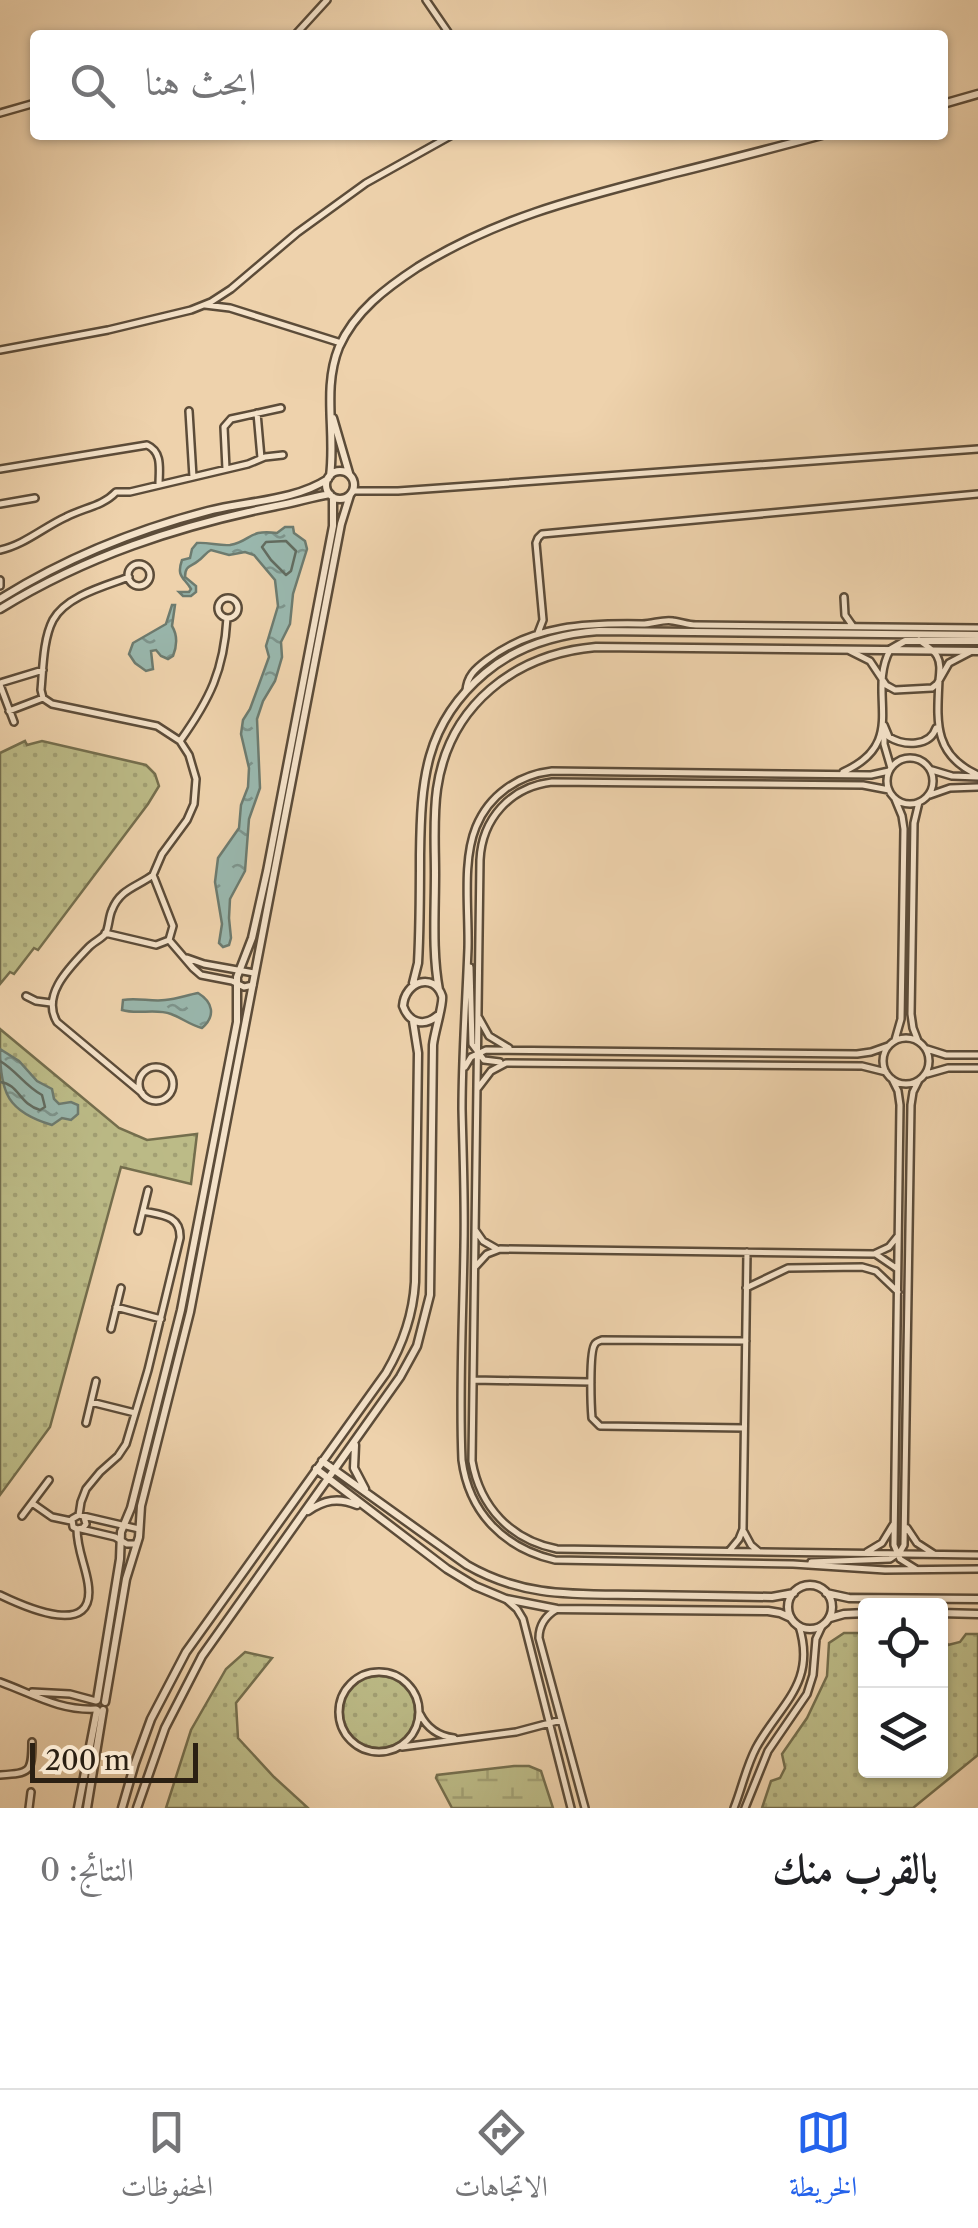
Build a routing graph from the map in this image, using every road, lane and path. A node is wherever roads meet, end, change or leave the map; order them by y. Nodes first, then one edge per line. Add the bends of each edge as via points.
1 (327, 0) edge
2 (426, 0) edge
3 (299, 30) edge
4 (447, 30) edge
5 (978, 94) edge
6 (948, 103) edge
7 (30, 104) edge
8 (0, 112) edge
9 (443, 140) edge
10 (803, 140) edge
11 (225, 294) junction
12 (203, 305) junction
13 (230, 308) junction
14 (341, 343) junction
15 (0, 350) edge
16 (330, 405) junction
17 (282, 408) dead end
18 (188, 411) dead end
19 (257, 413) junction
20 (978, 449) edge
21 (283, 456) dead end
22 (261, 458) junction
23 (0, 469) edge
24 (226, 469) junction
25 (349, 474) junction
26 (193, 477) junction
27 (329, 477) junction
28 (159, 485) junction
29 (352, 493) junction
30 (978, 494) edge
31 (331, 496) junction
32 (314, 497) junction
33 (35, 498) dead end
34 (0, 504) edge
35 (334, 511) junction
36 (2, 549) edge
37 (0, 558) edge
38 (128, 577) junction
39 (844, 597) dead end
40 (0, 599) edge
41 (0, 609) edge
42 (846, 615) junction
43 (226, 618) junction
44 (543, 620) junction
45 (836, 626) junction
46 (855, 626) junction
47 (554, 629) junction
48 (748, 629) junction
49 (538, 633) junction
50 (908, 634) junction
51 (978, 635) edge
52 (919, 641) junction
53 (505, 648) junction
54 (842, 648) junction
55 (890, 650) junction
56 (932, 650) junction
57 (518, 651) junction
58 (975, 651) edge
59 (44, 670) junction
60 (939, 681) junction
61 (884, 682) junction
62 (0, 684) edge
63 (466, 691) junction
64 (43, 698) junction
65 (9, 711) junction
66 (938, 719) junction
67 (14, 722) dead end
68 (883, 722) junction
69 (180, 741) junction
70 (890, 769) junction
71 (930, 770) junction
72 (838, 775) junction
73 (978, 776) edge
74 (978, 787) edge
75 (888, 790) junction
76 (927, 796) junction
77 (895, 798) junction
78 (919, 802) junction
79 (153, 876) junction
80 (106, 933) junction
81 (169, 940) junction
82 (468, 949) junction
83 (185, 956) junction
84 (213, 965) junction
85 (239, 970) junction
86 (256, 974) junction
87 (211, 978) junction
88 (237, 984) junction
89 (254, 984) junction
90 (411, 986) junction
91 (440, 991) junction
92 (26, 996) dead end
93 (51, 1003) junction
94 (477, 1013) junction
95 (438, 1016) junction
96 (412, 1020) junction
97 (896, 1040) junction
98 (918, 1040) junction
99 (888, 1046) junction
100 (926, 1048) junction
101 (512, 1049) junction
102 (477, 1053) junction
103 (978, 1055) edge
104 (506, 1063) junction
105 (978, 1068) edge
106 (463, 1071) junction
107 (886, 1072) junction
108 (119, 1073) junction
109 (143, 1073) junction
110 (921, 1078) junction
111 (892, 1079) junction
112 (477, 1091) junction
113 (142, 1093) junction
114 (148, 1190) dead end
115 (143, 1211) junction
116 (475, 1228) junction
117 (138, 1231) dead end
118 (899, 1234) junction
119 (500, 1250) junction
120 (747, 1252) junction
121 (874, 1254) junction
122 (474, 1269) junction
123 (898, 1270) junction
124 (121, 1288) dead end
125 (746, 1288) junction
126 (898, 1292) junction
127 (116, 1307) junction
128 (161, 1319) junction
129 (110, 1329) dead end
130 (746, 1342) junction
131 (473, 1380) junction
132 (96, 1381) dead end
133 (591, 1382) junction
134 (91, 1402) junction
135 (135, 1414) junction
136 (86, 1423) dead end
137 (744, 1428) junction
138 (355, 1440) junction
139 (322, 1462) junction
140 (316, 1469) junction
141 (334, 1470) junction
142 (328, 1478) junction
143 (48, 1480) dead end
144 (368, 1495) junction
145 (32, 1503) junction
146 (366, 1509) junction
147 (302, 1514) junction
148 (22, 1516) dead end
149 (82, 1516) junction
150 (72, 1521) junction
151 (98, 1521) junction
152 (894, 1522) junction
153 (905, 1524) junction
154 (124, 1526) junction
155 (79, 1529) junction
156 (139, 1530) junction
157 (743, 1530) junction
158 (96, 1532) junction
159 (120, 1540) junction
160 (136, 1544) junction
161 (728, 1552) junction
162 (760, 1552) junction
163 (863, 1554) junction
164 (937, 1555) junction
165 (897, 1556) junction
166 (978, 1556) edge
167 (793, 1564) junction
168 (978, 1568) edge
169 (920, 1570) junction
170 (794, 1592) junction
171 (826, 1592) junction
172 (0, 1595) edge
173 (506, 1599) junction
174 (978, 1600) edge
175 (557, 1609) junction
176 (858, 1613) edge
177 (948, 1613) edge
178 (978, 1614) edge
179 (791, 1618) junction
180 (829, 1619) junction
181 (798, 1626) junction
182 (822, 1626) junction
183 (0, 1682) edge
184 (30, 1693) junction
185 (64, 1694) junction
186 (99, 1705) junction
187 (63, 1707) junction
188 (420, 1712) junction
189 (561, 1720) junction
190 (550, 1724) junction
191 (462, 1740) junction
192 (32, 1742) dead end
193 (401, 1747) junction
194 (0, 1776) edge
195 (31, 1792) dead end
196 (29, 1808) edge
197 (78, 1808) edge
198 (87, 1808) edge
199 (122, 1808) edge
200 (138, 1808) edge
201 (571, 1808) edge
202 (585, 1808) edge
203 (734, 1808) edge
204 (745, 1808) edge

1 - 3 street
2 - 4 street
5 - 6 street
7 - 8 street
9 - 11 street via 366,183
10 - 14 street via 564,202 484,230 386,290
11 - 12 street
11 - 13 street
12 - 13 street
12 - 15 street
13 - 14 street
14 - 16 street
16 - 25 street
16 - 27 street
17 - 19 street
18 - 26 street
19 - 22 street
19 - 24 street via 224,425
20 - 29 street
21 - 22 street
22 - 24 street
23 - 28 street via 147,445 158,454
24 - 26 street
25 - 27 street
25 - 29 street
26 - 28 street
27 - 31 street
27 - 40 street via 298,492 140,532
28 - 36 street via 114,492
29 - 31 street
29 - 86 street
30 - 44 street via 542,534 536,544
31 - 32 street
31 - 35 street
32 - 35 street
32 - 41 street via 143,540
33 - 34 street
35 - 85 street via 267,871
36 - 37 street
38 - 38 street via 139,586 150,574 139,564
38 - 59 street via 57,614
39 - 42 street
42 - 45 street
42 - 46 street
43 - 43 street via 238,609 230,598 218,604
43 - 69 street via 216,681
44 - 47 street
44 - 49 street
45 - 46 street
45 - 48 street
46 - 51 street
47 - 48 street via 671,620
47 - 49 street
48 - 50 street
48 - 57 street via 585,632
49 - 53 street
50 - 51 street
50 - 52 street
51 - 52 street
52 - 55 street
52 - 56 street
53 - 57 street
53 - 63 street via 472,672
54 - 55 street
54 - 61 street via 870,661
54 - 91 street via 580,648 536,660 499,682 460,724 439,778 434,964
55 - 56 street
55 - 61 street
56 - 58 street
56 - 60 street via 940,662
57 - 63 street
58 - 60 street via 949,664
59 - 62 street
59 - 64 street
60 - 61 street via 925,690 895,690
60 - 66 street
61 - 68 street
62 - 65 street
63 - 90 street via 441,727 425,768 418,963
64 - 65 street
64 - 69 street via 148,723
65 - 67 street
66 - 68 street via 934,735 921,742 891,739
66 - 73 street via 947,752
68 - 70 street
68 - 72 street via 871,753
69 - 79 street via 195,770 196,796
70 - 71 street via 911,758
70 - 72 street
70 - 75 street
71 - 73 street
71 - 76 street
72 - 82 street via 560,771 523,778 492,802 472,836
74 - 76 street
75 - 77 street
75 - 94 street via 560,782 522,791 498,810 482,844
76 - 78 street
77 - 78 street
77 - 97 street via 904,829 902,1019
78 - 98 street via 911,1014
79 - 80 street via 117,899
79 - 81 street via 173,926
80 - 81 street via 156,945
80 - 93 street
81 - 83 street
82 - 102 street
82 - 106 street
83 - 84 street
83 - 87 street via 196,972
84 - 85 street
84 - 87 street
85 - 86 street
85 - 88 street
86 - 89 street
87 - 88 street
88 - 89 street
88 - 154 street via 237,1022 181,1310
89 - 156 street
90 - 91 street via 429,983
90 - 96 street via 403,1000
91 - 95 street
92 - 93 street
93 - 108 street via 61,1026
94 - 101 street via 490,1036
94 - 102 street
95 - 96 street
95 - 138 street via 432,1052 435,1264 427,1312 400,1377
96 - 139 street via 418,1052 412,1310 400,1349
97 - 98 street
97 - 99 street
98 - 100 street
99 - 101 street via 856,1054
99 - 107 street
100 - 103 street
100 - 110 street via 929,1062
101 - 102 street
102 - 104 street
102 - 106 street
102 - 112 street
104 - 107 street via 867,1066
104 - 112 street via 491,1070
105 - 110 street via 942,1069
106 - 167 street via 462,1449 466,1482 481,1513 513,1544 555,1560
107 - 111 street
108 - 109 street
108 - 113 street
109 - 113 street
109 - 113 street via 159,1066 174,1082 162,1100
110 - 111 street via 908,1084
110 - 153 street via 910,1105
111 - 118 street via 900,1105
112 - 116 street
114 - 115 street
115 - 117 street
115 - 128 street via 170,1217 180,1230
116 - 119 street
116 - 122 street
118 - 121 street
118 - 123 street
119 - 120 street
119 - 122 street via 486,1254
120 - 121 street
120 - 125 street
121 - 123 street
122 - 131 street
123 - 126 street
124 - 127 street
125 - 126 street via 788,1268 862,1267
125 - 130 street
126 - 152 street
127 - 128 street
127 - 129 street
128 - 135 street
130 - 133 street via 602,1340 592,1350
130 - 137 street
131 - 133 street
131 - 161 street via 474,1472 486,1502 516,1534 568,1550
132 - 134 street
133 - 137 street via 592,1418 600,1426
134 - 135 street
134 - 136 street
135 - 149 street via 124,1448 86,1489
137 - 157 street
138 - 141 street
138 - 144 street via 354,1468
139 - 140 street
139 - 141 street
140 - 142 street
140 - 199 street via 174,1663 148,1718
141 - 142 street
141 - 144 street
142 - 146 street
142 - 147 street
143 - 145 street
144 - 170 street via 506,1584 777,1597
145 - 148 street
145 - 150 street
146 - 147 street via 334,1500
146 - 173 street via 461,1578
147 - 200 street via 188,1680 154,1752
149 - 150 street
149 - 151 street
149 - 155 street via 86,1524
150 - 155 street
151 - 154 street
151 - 158 street
152 - 163 street via 882,1543
152 - 165 street
153 - 164 street via 917,1543
153 - 165 street
154 - 156 street
154 - 159 street
155 - 158 street
155 - 172 street via 89,1586 84,1611 58,1614
156 - 160 street
157 - 161 street
157 - 162 street
158 - 159 street
159 - 160 street
159 - 186 street
160 - 186 street
161 - 162 street
162 - 163 street
163 - 165 street
164 - 165 street
164 - 166 street
165 - 167 street
165 - 169 street
167 - 169 street
168 - 169 street
170 - 171 street via 808,1585
170 - 179 street
171 - 174 street
171 - 180 street
173 - 175 street
173 - 190 street via 522,1616
175 - 179 street via 768,1612
175 - 189 street via 540,1627 540,1638
176 - 180 street
177 - 178 street
179 - 181 street
180 - 182 street
181 - 182 street
181 - 203 street via 804,1648 800,1681 752,1756
182 - 204 street via 807,1694 768,1751
183 - 184 street
184 - 185 street
184 - 187 street
185 - 186 street
185 - 187 street
186 - 187 street
186 - 197 street
186 - 198 street
188 - 191 street via 436,1732
188 - 193 street
188 - 193 street via 411,1686 388,1672 369,1673 346,1688 339,1715 350,1740 374,1752
189 - 190 street
189 - 202 street
190 - 191 street
190 - 201 street
191 - 193 street
192 - 194 street via 29,1770
195 - 196 street

